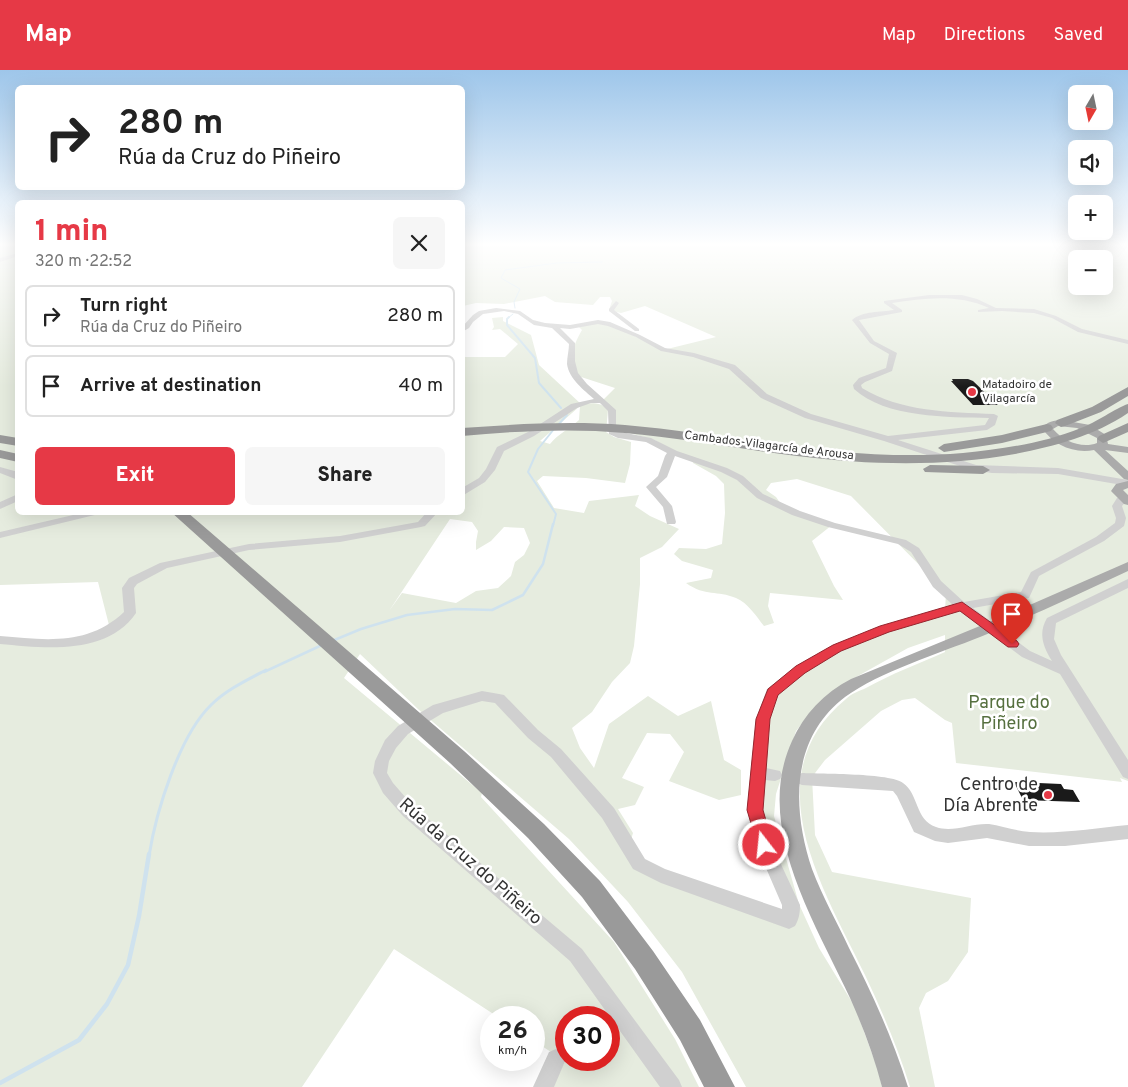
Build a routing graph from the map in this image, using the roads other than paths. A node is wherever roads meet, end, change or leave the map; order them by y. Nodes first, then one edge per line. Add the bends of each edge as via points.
1 (616, 303) dead end
2 (996, 310) junction
3 (980, 311) dead end
4 (554, 326) junction
5 (465, 328) edge
6 (638, 336) junction
7 (1128, 342) edge
8 (1128, 390) edge
9 (602, 401) junction
10 (1128, 408) edge
11 (1067, 423) junction
12 (512, 428) joint
13 (623, 428) joint
14 (0, 429) edge
15 (1123, 430) edge
16 (1049, 431) junction
17 (15, 432) edge
18 (465, 432) edge
19 (663, 433) junction
20 (0, 439) edge
21 (887, 439) junction
22 (15, 442) edge
23 (1101, 442) junction
24 (1128, 444) edge
25 (1077, 446) junction
26 (1128, 450) edge
27 (674, 453) junction
28 (0, 454) edge
29 (15, 457) edge
30 (1105, 458) junction
31 (0, 470) edge
32 (983, 470) junction
33 (15, 474) edge
34 (1125, 487) edge
35 (465, 490) edge
36 (15, 498) edge
37 (0, 506) edge
38 (60, 515) edge
39 (88, 515) edge
40 (181, 515) edge
41 (430, 515) edge
42 (671, 522) dead end
43 (12, 532) junction
44 (0, 535) edge
45 (1128, 566) edge
46 (1128, 583) edge
47 (962, 606) junction
48 (0, 640) edge
49 (1064, 671) junction
50 (758, 773) junction
51 (1128, 773) edge
52 (775, 775) dead end
53 (802, 779) dead end
54 (1128, 832) edge
55 (555, 1061) edge
56 (543, 1087) edge
57 (672, 1087) edge
58 (720, 1087) edge
59 (895, 1087) edge

1 - 6 street via 611,310 637,330
2 - 3 street
2 - 7 street via 1034,311 1080,331
2 - 21 street via 964,298 904,299 886,302 900,311 855,320 872,342 893,353 889,369 857,385 862,392 900,407 926,412 994,416 988,426
4 - 5 street via 533,323 522,313 505,310 476,314
4 - 6 street via 604,322
4 - 9 street via 572,343 573,371
6 - 21 street via 663,350 694,355 732,367 764,396 808,416
8 - 11 highway via 1107,406
9 - 27 street via 612,410 610,424 614,433 648,440
9 - 35 street via 574,406 531,434 500,449 482,480
10 - 19 highway, Cambados-Vilagarcía de Arousa via 1100,424 1054,441 994,454 949,458 822,455
11 - 16 main road via 1052,424
11 - 23 main road via 1091,429
12 - 13 highway, Cambados-Vilagarcía de Arousa
12 - 18 highway, Cambados-Vilagarcía de Arousa
13 - 19 highway, Cambados-Vilagarcía de Arousa
14 - 17 highway
15 - 23 highway
15 - 24 main road via 1122,440
16 - 19 highway via 969,445 887,451 810,449 696,434
16 - 25 main road via 1060,440
19 - 32 highway via 830,462 896,468
20 - 22 highway
21 - 32 street
23 - 25 main road
23 - 26 main road
23 - 30 main road
25 - 30 main road
27 - 42 street via 669,456 662,477 651,487 668,505 672,512
27 - 47 street via 740,478 760,496 782,508 902,542 915,550 937,584
28 - 29 highway
30 - 34 main road via 1118,469
31 - 33 street
32 - 34 street via 1040,470 1103,478
34 - 47 street, Rúa da Cruz do Piñeiro via 1118,506 1120,524 1100,540 1035,574 1025,595
36 - 37 street
38 - 43 street
39 - 43 street
40 - 58 highway via 457,757 536,831 590,888 644,960 690,1030
41 - 48 street via 421,524 340,538 249,547 164,566 132,580 128,588 130,613 105,633 54,644
43 - 44 street
45 - 59 main road via 873,675 822,707 798,743 790,773 789,808 802,870 866,1007
46 - 49 street via 1050,621 1047,639
47 - 49 street via 1026,654
47 - 50 street, Rúa da Cruz do Piñeiro via 885,629 837,648 786,681 772,693 763,719
49 - 51 street
50 - 52 street
50 - 57 street, Rúa da Cruz do Piñeiro via 755,810 764,845 789,901 789,920 661,875 639,864 608,812 556,753 499,699 482,696 429,713 403,730 390,744 382,761 380,773 408,811 576,955
53 - 54 street via 897,786 920,827 948,836 987,831 1030,840
55 - 56 street

